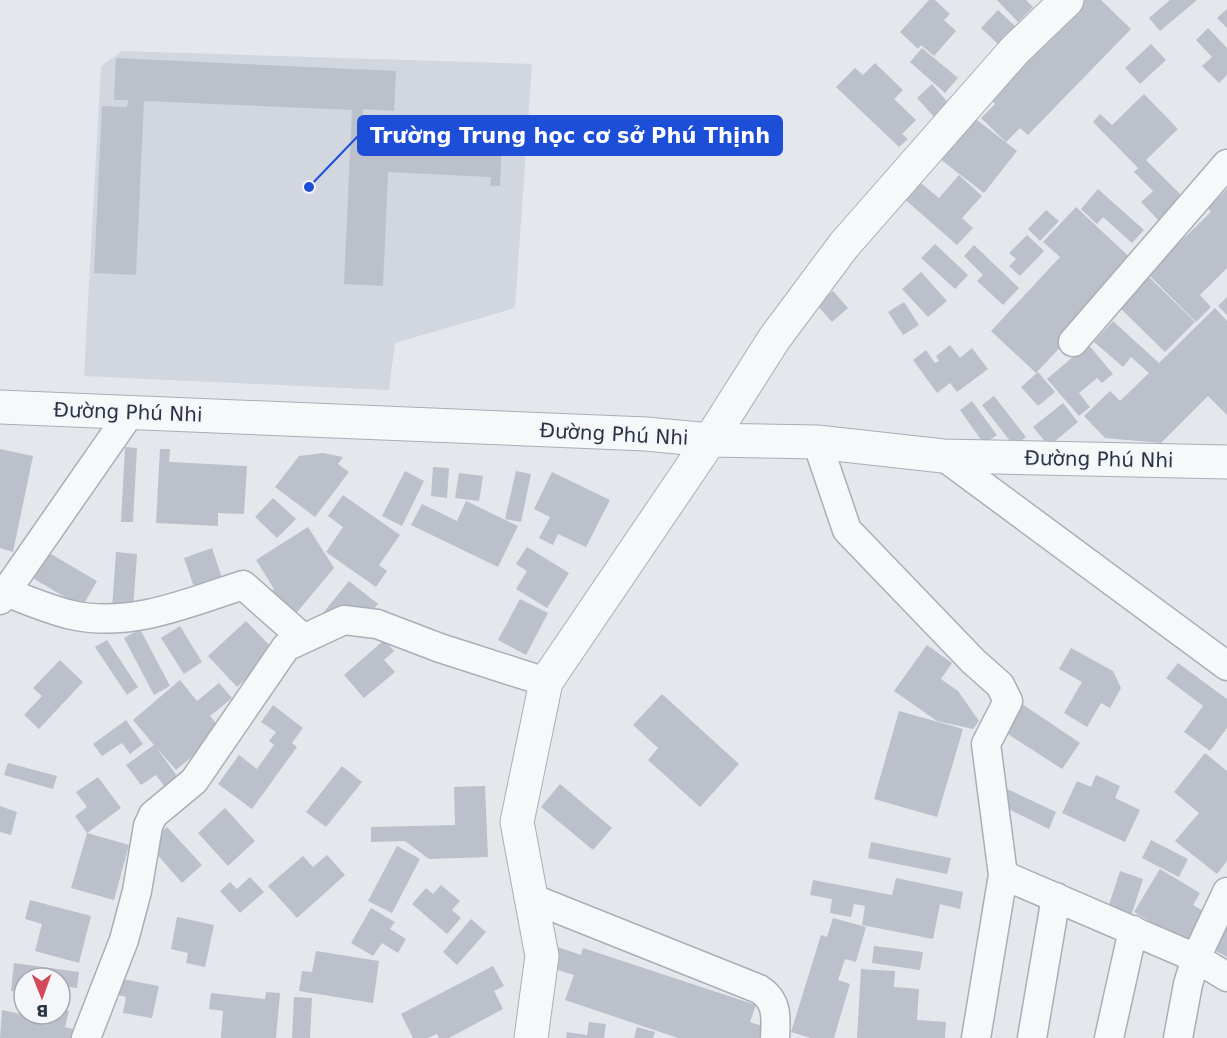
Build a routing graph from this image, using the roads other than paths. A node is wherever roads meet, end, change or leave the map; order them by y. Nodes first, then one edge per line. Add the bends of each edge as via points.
1 (1067, 0) edge
2 (1227, 164) edge
3 (1073, 342) dead end
4 (0, 407) edge
5 (130, 413) junction
6 (710, 440) junction
7 (817, 442) junction
8 (942, 456) junction
9 (1227, 462) edge
10 (3, 596) edge
11 (303, 638) junction
12 (1227, 666) edge
13 (546, 682) junction
14 (1003, 874) junction
15 (1227, 892) edge
16 (531, 897) junction
17 (1056, 897) junction
18 (1133, 930) junction
19 (1196, 958) junction
20 (1227, 977) edge
21 (86, 1038) edge
22 (531, 1038) edge
23 (775, 1038) edge
24 (976, 1038) edge
25 (1032, 1038) edge
26 (1109, 1038) edge
27 (1178, 1038) edge

1 - 6 street via 1015,50 844,245 774,339
2 - 3 street
4 - 5 street, Đường Phú Nhi
5 - 6 street, Đường Phú Nhi via 646,434
5 - 10 street
6 - 7 street, Đường Phú Nhi
6 - 13 street
7 - 8 street, Đường Phú Nhi
7 - 14 street via 847,530 1000,685 1008,701 986,744
8 - 9 street, Đường Phú Nhi
8 - 12 street
10 - 11 street via 73,615 122,619 163,612 243,585
11 - 13 street via 344,620 377,624
11 - 21 street via 286,646 194,781 153,815 124,940
13 - 16 street via 518,822
14 - 17 street
14 - 24 street
15 - 19 street
16 - 22 street via 542,956
16 - 23 street via 759,989 775,1005
17 - 18 street
17 - 25 street
18 - 19 street
18 - 26 street
19 - 20 street
19 - 27 street

